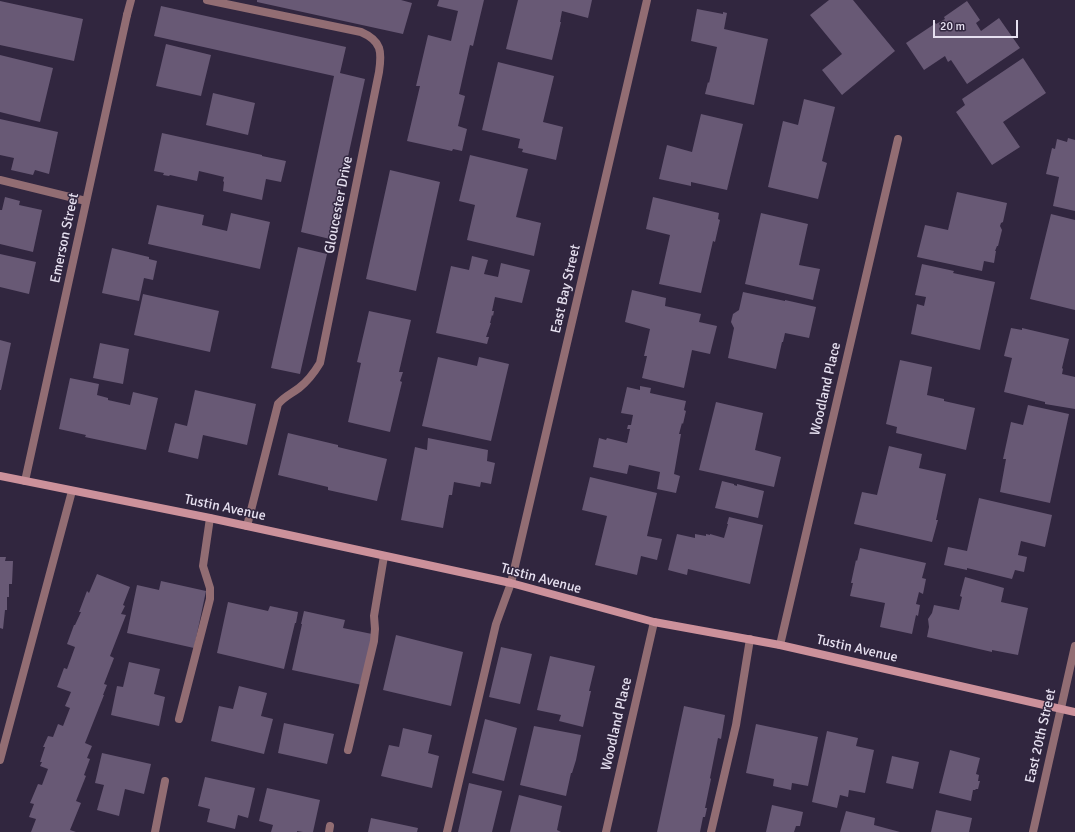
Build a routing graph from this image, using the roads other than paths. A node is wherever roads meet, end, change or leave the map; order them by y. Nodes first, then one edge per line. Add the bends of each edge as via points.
1 (131, 0) edge
2 (207, 0) edge
3 (647, 0) edge
4 (898, 139) dead end
5 (0, 180) edge
6 (86, 200) junction
7 (0, 476) edge
8 (25, 481) junction
9 (72, 491) junction
10 (210, 518) junction
11 (247, 526) junction
12 (384, 556) junction
13 (511, 583) junction
14 (654, 622) junction
15 (750, 639) junction
16 (780, 645) junction
17 (1075, 646) edge
18 (1060, 709) junction
19 (1075, 712) edge
20 (179, 719) dead end
21 (348, 750) dead end
22 (0, 760) edge
23 (165, 781) dead end
24 (154, 832) edge
25 (447, 832) edge
26 (606, 832) edge
27 (711, 832) edge
28 (1033, 832) edge

1 - 6 street, Emerson Street
2 - 11 street, Gloucester Drive via 361,32 370,36 376,43 381,57 320,363 305,383 278,404
3 - 13 street, East Bay Street
4 - 16 street, Woodland Place
5 - 6 street
6 - 8 street, Emerson Street
7 - 8 street, Tustin Avenue
8 - 9 street, Tustin Avenue
9 - 10 street, Tustin Avenue
9 - 22 street
10 - 11 street, Tustin Avenue
10 - 20 street via 203,566 210,588 210,598
11 - 12 street, Tustin Avenue
12 - 13 street, Tustin Avenue
12 - 21 street via 374,616 374,641
13 - 14 street, Tustin Avenue
13 - 25 street, East Bay Street via 496,624
14 - 15 street, Tustin Avenue
14 - 26 street, Woodland Place
15 - 16 street, Tustin Avenue
15 - 27 street via 736,725
16 - 18 street, Tustin Avenue
17 - 18 street, East 20th Street
18 - 19 street, Tustin Avenue
18 - 28 street, East 20th Street
23 - 24 street

